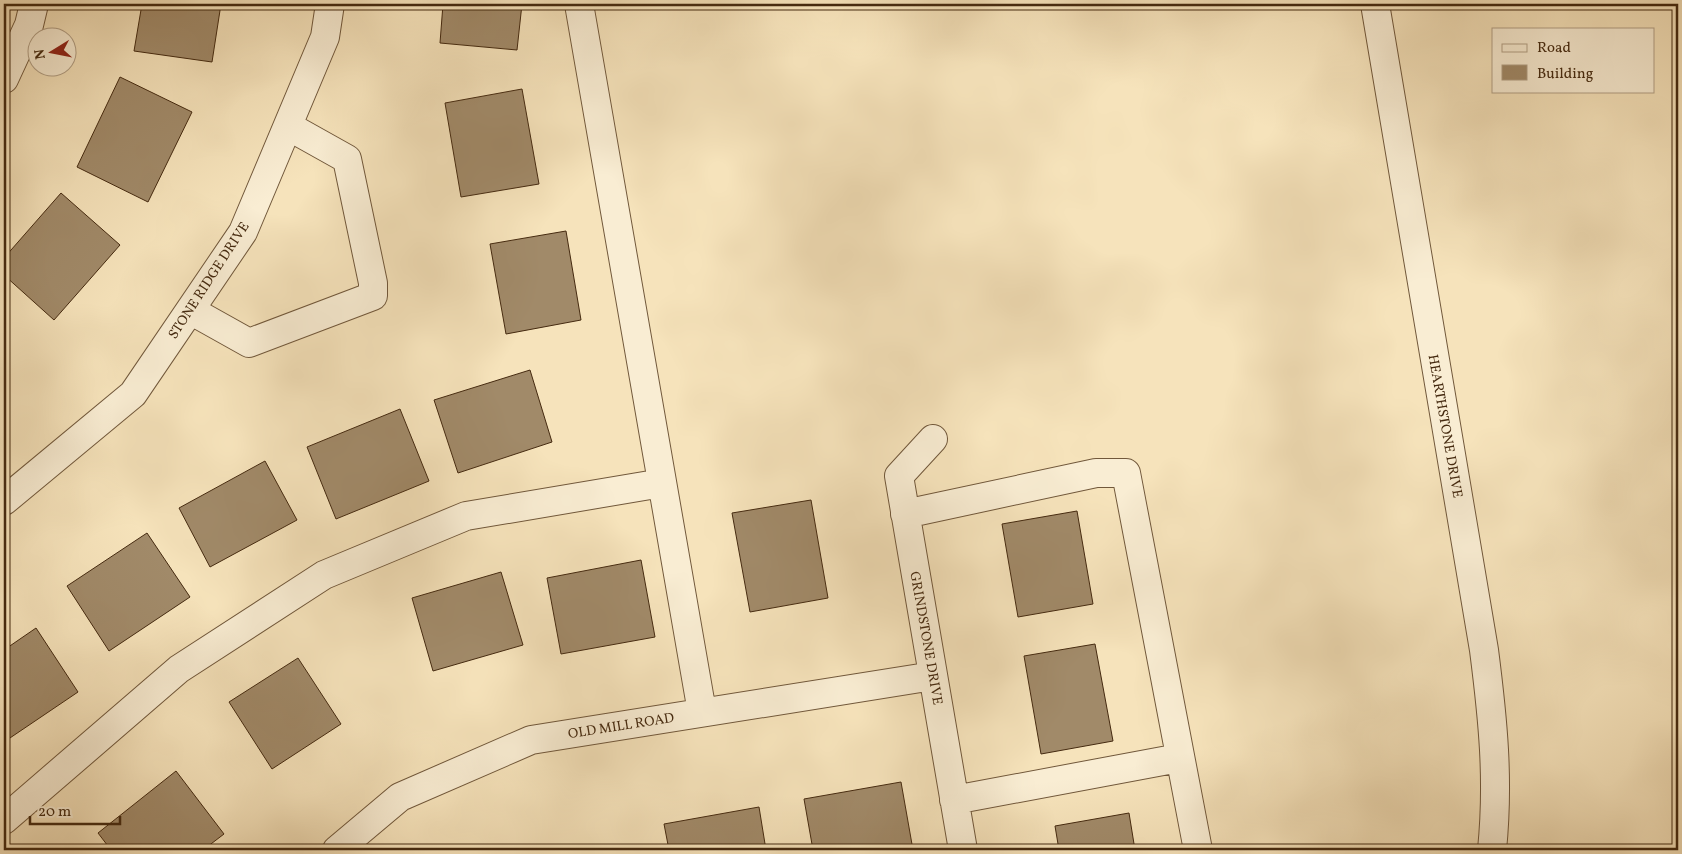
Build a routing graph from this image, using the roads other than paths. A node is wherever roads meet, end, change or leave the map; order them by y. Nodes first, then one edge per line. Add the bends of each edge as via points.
1 (34, 4) edge
2 (330, 4) edge
3 (579, 4) edge
4 (1375, 4) edge
5 (4, 79) edge
6 (288, 126) junction
7 (190, 310) junction
8 (933, 439) dead end
9 (662, 483) junction
10 (4, 501) edge
11 (905, 514) junction
12 (933, 676) junction
13 (702, 712) junction
14 (1179, 758) junction
15 (954, 800) junction
16 (4, 820) edge
17 (337, 850) edge
18 (963, 850) edge
19 (1198, 850) edge
20 (1492, 850) edge

1 - 5 street via 30,25
2 - 6 street, STONE RIDGE DRIVE via 325,37
3 - 9 street
4 - 20 street, HEARTHSTONE DRIVE via 1484,650 1495,745 1497,803
6 - 7 street, STONE RIDGE DRIVE via 243,232
6 - 7 street via 346,159 373,282 373,296 249,343
7 - 10 street, STONE RIDGE DRIVE via 133,394
8 - 11 street, GRINDSTONE DRIVE via 899,476
9 - 13 street
9 - 16 street via 466,516 324,575 179,669
11 - 12 street, GRINDSTONE DRIVE
11 - 14 street via 1096,473 1126,473
12 - 13 street, OLD MILL ROAD
12 - 15 street, GRINDSTONE DRIVE
13 - 17 street, OLD MILL ROAD via 531,740 400,797
14 - 15 street
14 - 19 street
15 - 18 street, GRINDSTONE DRIVE

